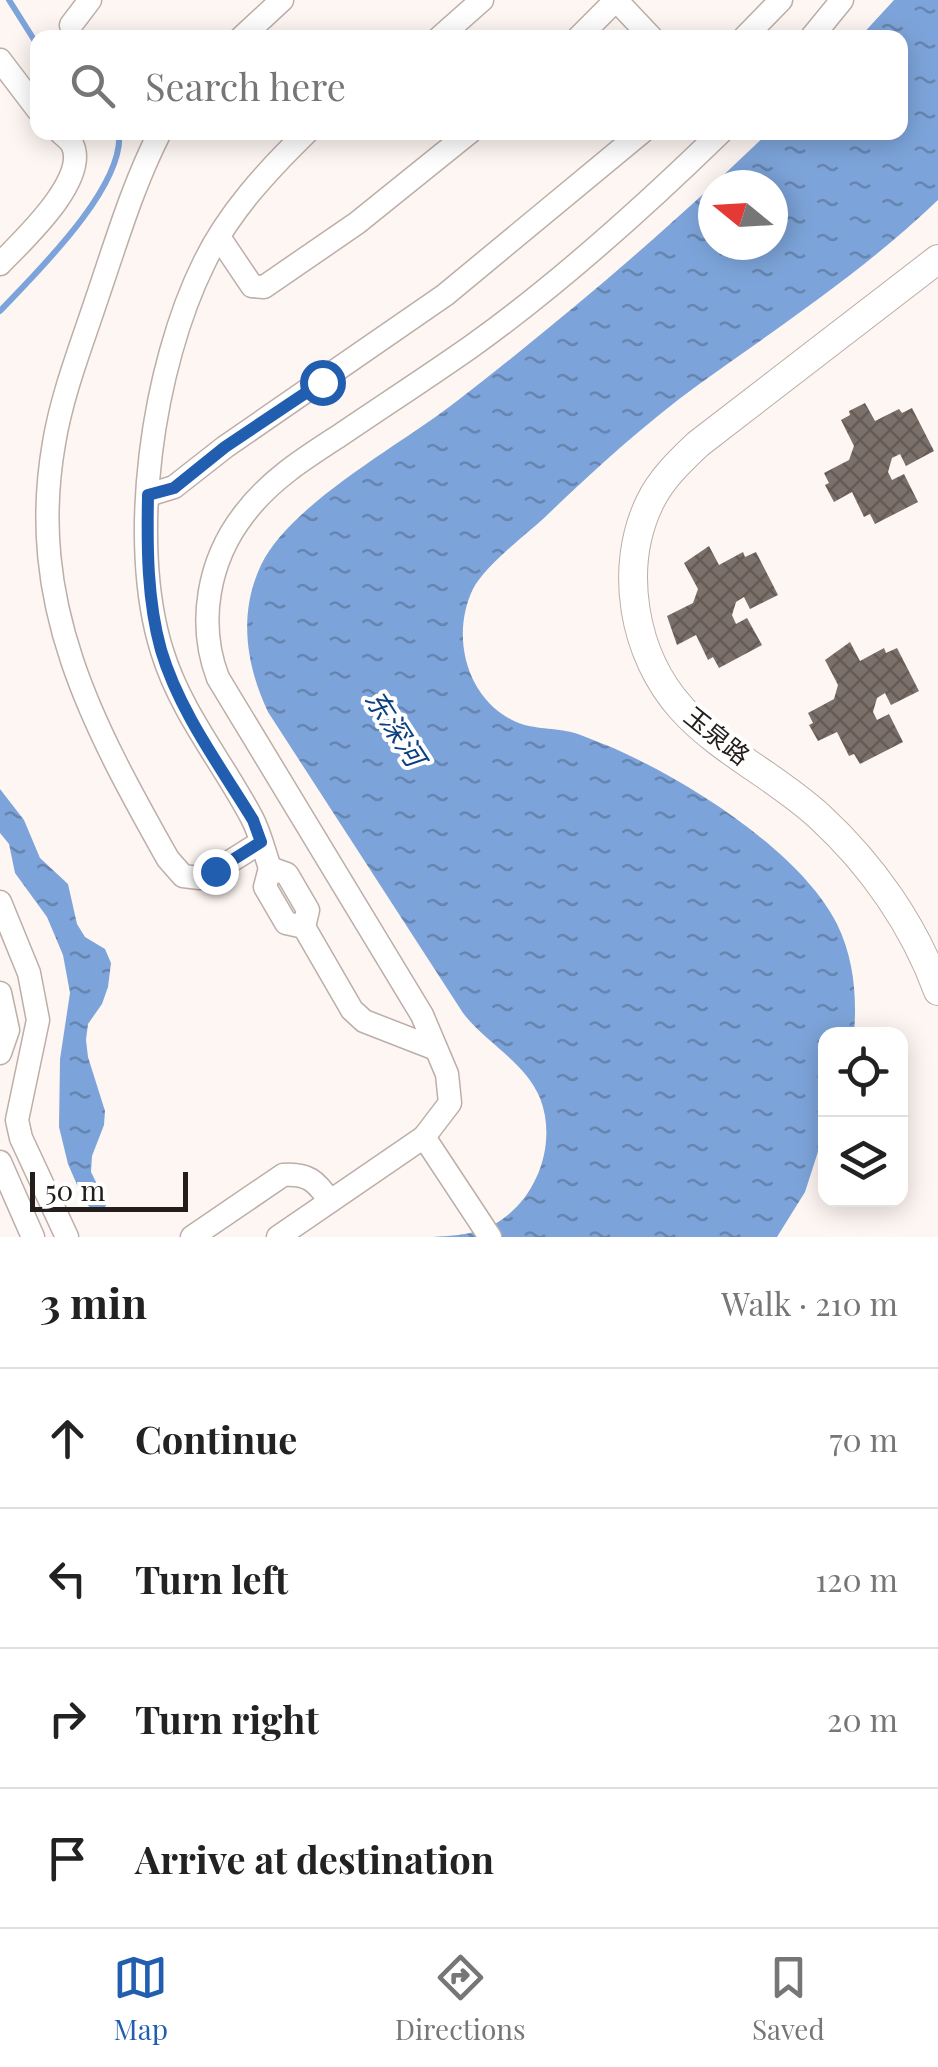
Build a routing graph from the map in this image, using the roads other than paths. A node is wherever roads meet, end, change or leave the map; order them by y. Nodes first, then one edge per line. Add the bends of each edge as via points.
1 (90, 0) edge
2 (282, 0) edge
3 (482, 0) edge
4 (780, 0) edge
5 (842, 0) edge
6 (71, 25) dead end
7 (250, 30) edge
8 (448, 30) edge
9 (586, 30) edge
10 (644, 30) edge
11 (752, 30) edge
12 (818, 30) edge
13 (0, 60) edge
14 (30, 102) edge
15 (68, 140) edge
16 (157, 140) edge
17 (299, 140) edge
18 (460, 140) edge
19 (632, 140) edge
20 (712, 140) edge
21 (220, 236) junction
22 (938, 259) edge
23 (0, 264) edge
24 (148, 495) junction
25 (261, 842) junction
26 (0, 902) edge
27 (938, 992) edge
28 (0, 993) edge
29 (436, 1048) junction
30 (0, 1053) edge
31 (9, 1100) edge
32 (424, 1136) junction
33 (0, 1162) edge
34 (330, 1201) junction
35 (33, 1237) edge
36 (67, 1237) edge
37 (192, 1237) edge
38 (278, 1237) edge
39 (490, 1237) edge

1 - 6 street
2 - 7 street
3 - 8 street
4 - 11 street
5 - 12 street
9 - 10 street via 616,0
13 - 14 street
15 - 23 street via 75,160 68,183
16 - 25 street via 68,385 47,499 48,562 76,680 168,859 184,876 200,878
17 - 21 street
18 - 21 street via 264,287 244,278
19 - 24 street via 445,295 174,488
20 - 29 street via 617,229 474,345 292,467 244,514 215,571 206,627 218,678
21 - 24 street via 190,297 167,368
22 - 27 street, 玉泉路 via 673,468 638,532 633,569 642,639 681,708 819,816 853,851 915,937
24 - 25 street via 160,648 176,691
25 - 29 street via 270,868 287,874 308,910 304,927 352,1010 364,1021
26 - 31 street via 29,973 38,1020
28 - 30 street via 8,1030
29 - 32 street via 450,1103
31 - 36 street
32 - 34 street
32 - 39 street
33 - 35 street
34 - 37 street via 315,1180 282,1176
34 - 38 street

